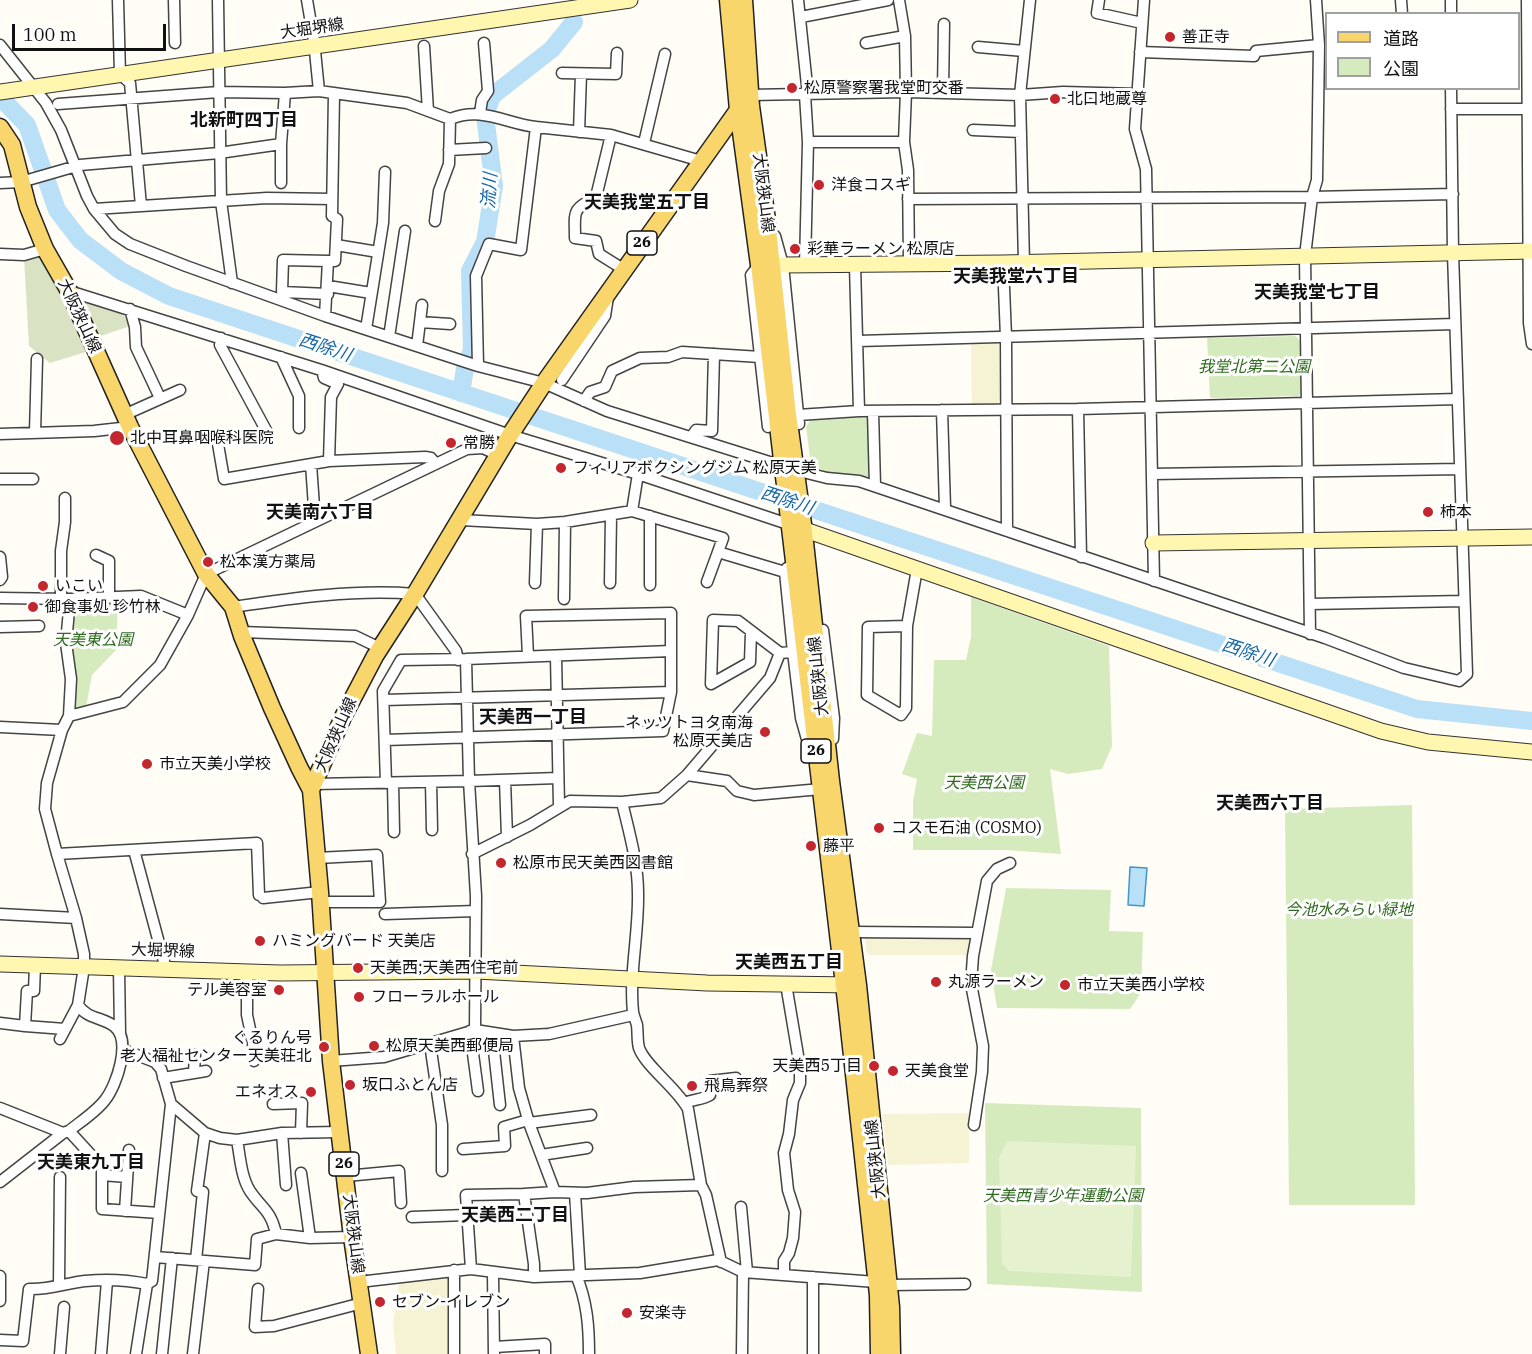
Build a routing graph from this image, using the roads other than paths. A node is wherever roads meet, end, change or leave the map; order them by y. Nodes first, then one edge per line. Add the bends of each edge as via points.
1 (118, 0) edge
2 (174, 0) edge
3 (218, 0) edge
4 (307, 0) edge
5 (630, 0) edge
6 (728, 0) edge
7 (744, 0) edge
8 (798, 0) edge
9 (888, 0) edge
10 (899, 0) edge
11 (1030, 0) edge
12 (1099, 0) edge
13 (1144, 0) edge
14 (1316, 0) edge
15 (1527, 0) edge
16 (593, 3) edge
17 (801, 17) junction
18 (1142, 23) junction
19 (944, 24) dead end
20 (905, 36) junction
21 (1321, 38) edge
22 (175, 43) dead end
23 (484, 43) dead end
24 (866, 43) dead end
25 (0, 45) edge
26 (315, 46) junction
27 (424, 46) dead end
28 (978, 47) dead end
29 (1024, 51) junction
30 (1140, 52) junction
31 (617, 53) dead end
32 (665, 54) dead end
33 (219, 61) junction
34 (562, 73) dead end
35 (120, 74) junction
36 (581, 74) junction
37 (29, 87) junction
38 (1451, 90) edge
39 (319, 91) junction
40 (0, 92) edge
41 (219, 92) junction
42 (906, 92) junction
43 (285, 93) junction
44 (943, 93) junction
45 (334, 94) junction
46 (1137, 94) junction
47 (807, 95) junction
48 (1020, 95) junction
49 (132, 98) junction
50 (58, 104) dead end
51 (746, 104) junction
52 (1451, 109) junction
53 (1530, 109) edge
54 (428, 111) junction
55 (480, 113) junction
56 (450, 119) junction
57 (0, 127) edge
58 (536, 127) junction
59 (973, 130) dead end
60 (579, 132) junction
61 (1021, 132) junction
62 (611, 135) junction
63 (808, 142) junction
64 (904, 142) junction
65 (644, 143) junction
66 (281, 144) junction
67 (486, 148) dead end
68 (449, 150) junction
69 (219, 153) junction
70 (136, 160) junction
71 (701, 161) junction
72 (75, 166) junction
73 (385, 172) dead end
74 (24, 181) junction
75 (1530, 181) edge
76 (0, 183) edge
77 (281, 183) dead end
78 (1453, 194) junction
79 (1022, 197) junction
80 (1312, 197) junction
81 (1146, 198) junction
82 (332, 199) junction
83 (908, 199) junction
84 (221, 201) junction
85 (141, 206) junction
86 (94, 209) junction
87 (767, 220) junction
88 (435, 221) dead end
89 (405, 231) dead end
90 (336, 245) junction
91 (45, 249) junction
92 (1531, 251) edge
93 (378, 252) junction
94 (1453, 253) junction
95 (0, 254) edge
96 (1305, 256) junction
97 (1147, 259) junction
98 (328, 261) junction
99 (1003, 263) junction
100 (1024, 263) junction
101 (909, 264) junction
102 (759, 265) junction
103 (805, 265) junction
104 (855, 265) junction
105 (783, 266) junction
106 (623, 269) junction
107 (232, 283) junction
108 (328, 290) junction
109 (609, 290) junction
110 (69, 291) junction
111 (371, 293) junction
112 (422, 305) dead end
113 (130, 309) junction
114 (326, 316) junction
115 (420, 322) junction
116 (1531, 323) edge
117 (450, 324) dead end
118 (1455, 324) junction
119 (366, 329) junction
120 (1306, 329) junction
121 (1148, 334) junction
122 (389, 337) junction
123 (1006, 337) junction
124 (221, 338) junction
125 (858, 341) junction
126 (1532, 344) edge
127 (417, 346) junction
128 (714, 354) junction
129 (281, 357) junction
130 (760, 357) junction
131 (37, 359) dead end
132 (478, 366) junction
133 (321, 370) junction
134 (562, 380) dead end
135 (542, 386) junction
136 (180, 390) dead end
137 (160, 398) junction
138 (1458, 399) junction
139 (584, 402) junction
140 (1308, 403) junction
141 (1151, 407) junction
142 (1006, 409) junction
143 (1078, 409) junction
144 (942, 410) junction
145 (859, 411) junction
146 (873, 412) junction
147 (127, 421) junction
148 (768, 427) dead end
149 (299, 428) dead end
150 (267, 432) dead end
151 (512, 432) junction
152 (35, 433) junction
153 (0, 434) edge
154 (692, 436) junction
155 (218, 444) dead end
156 (498, 456) junction
157 (329, 461) junction
158 (435, 463) junction
159 (311, 464) junction
160 (1460, 469) junction
161 (789, 470) junction
162 (1309, 472) junction
163 (638, 474) junction
164 (1152, 474) junction
165 (0, 479) edge
166 (33, 479) dead end
167 (875, 486) junction
168 (64, 498) dead end
169 (945, 508) junction
170 (632, 511) junction
171 (611, 515) junction
172 (650, 516) junction
173 (461, 520) junction
174 (315, 521) junction
175 (565, 522) junction
176 (796, 522) junction
177 (537, 524) junction
178 (1007, 531) junction
179 (1532, 537) edge
180 (1461, 538) junction
181 (1310, 541) junction
182 (1153, 543) junction
183 (718, 552) junction
184 (96, 555) dead end
185 (0, 557) edge
186 (1080, 557) junction
187 (815, 567) dead end
188 (917, 569) junction
189 (206, 574) junction
190 (0, 580) edge
191 (1154, 581) junction
192 (707, 582) dead end
193 (535, 583) dead end
194 (610, 583) dead end
195 (650, 585) dead end
196 (415, 594) junction
197 (0, 598) edge
198 (109, 598) junction
199 (66, 599) junction
200 (564, 599) dead end
201 (1463, 602) junction
202 (1310, 604) junction
203 (233, 607) junction
204 (188, 615) junction
205 (39, 626) dead end
206 (907, 626) junction
207 (0, 627) edge
208 (241, 632) junction
209 (752, 632) junction
210 (1310, 634) junction
211 (380, 648) junction
212 (672, 651) junction
213 (793, 652) junction
214 (780, 653) junction
215 (528, 656) junction
216 (556, 656) junction
217 (462, 659) junction
218 (671, 692) junction
219 (556, 696) junction
220 (467, 698) junction
221 (384, 700) junction
222 (69, 716) junction
223 (0, 727) edge
224 (62, 730) junction
225 (558, 735) junction
226 (468, 738) junction
227 (385, 740) junction
228 (1532, 752) edge
229 (687, 775) junction
230 (558, 778) junction
231 (505, 780) junction
232 (469, 781) junction
233 (431, 782) junction
234 (390, 783) junction
235 (826, 785) junction
236 (313, 787) junction
237 (622, 802) junction
238 (559, 806) junction
239 (432, 830) dead end
240 (394, 832) dead end
241 (507, 837) junction
242 (134, 850) junction
243 (57, 854) junction
244 (472, 854) junction
245 (317, 858) junction
246 (1010, 863) dead end
247 (321, 897) junction
248 (476, 911) junction
249 (0, 914) edge
250 (385, 914) dead end
251 (76, 918) junction
252 (852, 932) junction
253 (976, 933) junction
254 (0, 964) edge
255 (35, 965) junction
256 (84, 967) junction
257 (119, 968) junction
258 (166, 969) junction
259 (476, 971) junction
260 (247, 972) junction
261 (325, 974) junction
262 (632, 979) junction
263 (786, 984) junction
264 (851, 985) junction
265 (78, 1005) junction
266 (633, 1014) junction
267 (0, 1023) edge
268 (25, 1026) junction
269 (473, 1030) junction
270 (120, 1034) junction
271 (492, 1034) junction
272 (513, 1036) junction
273 (430, 1044) junction
274 (124, 1050) junction
275 (195, 1055) dead end
276 (254, 1061) dead end
277 (331, 1061) junction
278 (163, 1078) junction
279 (736, 1078) dead end
280 (478, 1091) dead end
281 (685, 1103) junction
282 (171, 1104) junction
283 (273, 1104) dead end
284 (500, 1105) dead end
285 (0, 1108) edge
286 (591, 1115) dead end
287 (528, 1122) junction
288 (974, 1125) dead end
289 (66, 1132) junction
290 (339, 1132) junction
291 (205, 1133) junction
292 (282, 1133) junction
293 (301, 1133) junction
294 (237, 1140) junction
295 (587, 1148) dead end
296 (463, 1149) dead end
297 (129, 1150) dead end
298 (541, 1155) junction
299 (442, 1171) dead end
300 (301, 1173) dead end
301 (102, 1175) junction
302 (346, 1176) junction
303 (60, 1177) dead end
304 (127, 1177) junction
305 (0, 1182) edge
306 (286, 1185) dead end
307 (701, 1185) junction
308 (555, 1192) junction
309 (575, 1193) junction
310 (524, 1194) junction
311 (401, 1203) dead end
312 (741, 1207) dead end
313 (125, 1210) junction
314 (159, 1213) junction
315 (466, 1215) junction
316 (412, 1217) dead end
317 (276, 1234) junction
318 (352, 1237) junction
319 (310, 1238) junction
320 (155, 1257) junction
321 (172, 1258) junction
322 (200, 1260) junction
323 (721, 1262) junction
324 (471, 1269) junction
325 (454, 1270) junction
326 (745, 1272) junction
327 (493, 1273) junction
328 (578, 1275) junction
329 (784, 1275) junction
330 (0, 1276) edge
331 (534, 1277) junction
332 (813, 1277) junction
333 (107, 1281) junction
334 (359, 1282) junction
335 (147, 1284) junction
336 (883, 1284) junction
337 (965, 1284) dead end
338 (59, 1285) junction
339 (258, 1289) dead end
340 (0, 1301) edge
341 (362, 1303) junction
342 (64, 1307) dead end
343 (0, 1340) edge
344 (494, 1351) edge
345 (60, 1354) edge
346 (101, 1354) edge
347 (136, 1354) edge
348 (162, 1354) edge
349 (193, 1354) edge
350 (369, 1354) edge
351 (454, 1354) edge
352 (545, 1354) edge
353 (590, 1354) edge
354 (742, 1354) edge
355 (813, 1354) edge
356 (879, 1354) edge
357 (892, 1354) edge

1 - 35 street
2 - 22 street
3 - 33 street
4 - 26 street
5 - 16 street, 大堀堺線
6 - 51 main road, 大阪狭山線 / 26
7 - 51 main road, 大阪狭山線 / 26
8 - 17 street
9 - 17 street
10 - 20 street
11 - 29 street
12 - 18 street via 1097,13
13 - 18 street
14 - 21 street
15 - 53 street
16 - 26 street, 大堀堺線
17 - 47 street
18 - 30 street
19 - 44 street
20 - 24 street
20 - 42 street
21 - 30 street via 1256,51 1254,56
21 - 80 street via 1317,180
23 - 55 street via 488,91
25 - 37 street
26 - 33 street, 大堀堺線
26 - 39 street
27 - 54 street
28 - 29 street
29 - 48 street
30 - 46 street
31 - 36 street via 616,74
32 - 65 street
33 - 35 street, 大堀堺線
33 - 41 street
34 - 36 street
35 - 37 street, 大堀堺線
35 - 49 street via 130,83
36 - 60 street
37 - 40 street, 大堀堺線
37 - 72 street via 46,103
38 - 52 street
39 - 43 street
39 - 45 street
41 - 43 street
41 - 49 street
41 - 69 street
42 - 44 street
42 - 47 street
42 - 64 street
43 - 66 street
44 - 48 street
45 - 54 street via 407,103
45 - 82 street
46 - 48 street
46 - 81 street via 1135,129 1146,169
47 - 51 street
47 - 63 street
48 - 61 street
49 - 50 street
49 - 70 street
51 - 71 main road, 大阪狭山線 / 26
51 - 87 main road, 大阪狭山線 / 26
51 - 102 main road, 大阪狭山線 / 26
52 - 53 street
52 - 78 street
53 - 75 street
54 - 56 street
55 - 56 street
55 - 58 street
56 - 68 street
57 - 74 main road, 大阪狭山線 / 26 via 12,145
58 - 60 street
58 - 132 street via 521,250 489,244 476,276
59 - 61 street
60 - 62 street
61 - 79 street
62 - 65 street
62 - 106 street via 596,197 575,212 575,238 596,241 599,254
63 - 64 street
63 - 103 street
64 - 83 street
65 - 71 street
66 - 69 street
66 - 77 street
67 - 68 street
68 - 88 street
69 - 70 street
69 - 84 street
70 - 72 street
70 - 85 street
71 - 106 main road, 大阪狭山線 / 26
72 - 74 street
72 - 86 street
73 - 93 street
74 - 76 street
74 - 91 main road, 大阪狭山線 / 26 via 28,207
75 - 92 street
78 - 80 street
78 - 94 street
79 - 81 street
79 - 83 street
79 - 100 street
80 - 81 street
80 - 96 street
81 - 97 street
82 - 84 street
82 - 90 street
83 - 101 street
84 - 85 street
84 - 107 street
85 - 86 street
86 - 107 street via 115,234 130,244
87 - 105 street
87 - 161 main road, 大阪狭山線 / 26
89 - 122 street
90 - 93 street
90 - 98 street via 335,261
91 - 95 street via 24,255
91 - 110 main road, 大阪狭山線 / 26
92 - 94 street
92 - 116 street
93 - 111 street
94 - 96 street
94 - 118 street
96 - 97 street
96 - 120 street
97 - 100 street
97 - 121 street
98 - 108 street
98 - 108 street via 282,260 282,292
99 - 100 street
99 - 101 street
99 - 123 street
101 - 104 street
102 - 130 street via 751,274
102 - 161 main road, 大阪狭山線 / 26
103 - 104 street
103 - 105 street
104 - 125 street
105 - 145 street via 799,419
106 - 109 main road, 大阪狭山線 / 26
107 - 114 street
108 - 111 street
108 - 114 street
109 - 134 street via 605,315
109 - 135 main road, 大阪狭山線 / 26
110 - 113 street
110 - 147 main road, 大阪狭山線 / 26
111 - 119 street
112 - 115 street
113 - 124 street
113 - 137 street via 136,347
114 - 119 street
115 - 117 street
115 - 127 street
116 - 126 street
118 - 120 street
118 - 138 street
119 - 122 street
120 - 121 street
120 - 140 street
121 - 123 street
121 - 141 street
122 - 127 street
123 - 125 street
123 - 142 street
124 - 129 street
124 - 150 street via 220,345
125 - 145 street
127 - 132 street
128 - 130 street
128 - 139 street via 682,352 640,358 612,370 605,387 590,392
128 - 154 street via 712,431 696,430
129 - 133 street
129 - 149 street via 299,396
130 - 148 street
131 - 152 street
132 - 135 street
133 - 151 street
133 - 157 street via 324,378 338,384 331,397
135 - 139 street
135 - 151 main road, 大阪狭山線 / 26
136 - 137 street
137 - 147 street
138 - 140 street
138 - 160 street
139 - 154 street
140 - 141 street
140 - 162 street
141 - 143 street
141 - 164 street
142 - 143 street
142 - 144 street
142 - 178 street
143 - 186 street
144 - 146 street
144 - 169 street
145 - 146 street
146 - 167 street
147 - 152 street via 94,431
147 - 189 main road, 大阪狭山線 / 26
151 - 156 main road, 大阪狭山線 / 26
151 - 163 street
152 - 153 street
154 - 161 street
155 - 159 street via 224,479
156 - 158 street via 483,448 467,449
156 - 173 main road, 大阪狭山線 / 26
157 - 158 street via 425,457
157 - 159 street
158 - 174 street
159 - 174 street
160 - 162 street
160 - 180 street
161 - 167 street
161 - 176 main road, 大阪狭山線 / 26
162 - 164 street
162 - 181 street
163 - 170 street
163 - 176 street
164 - 182 street
165 - 166 street
167 - 169 street
168 - 199 street via 61,551
169 - 178 street
170 - 171 street
170 - 172 street
171 - 175 street
171 - 194 street
172 - 183 street via 723,538
172 - 195 street
173 - 177 street
173 - 196 main road, 大阪狭山線 / 26
174 - 189 street
175 - 177 street
175 - 200 street
176 - 188 street
176 - 235 main road, 大阪狭山線 / 26
177 - 193 street
178 - 186 street
179 - 180 street
180 - 181 street
180 - 201 street
181 - 182 street
181 - 202 street
182 - 191 street
183 - 192 street
183 - 213 street via 786,570
184 - 198 street via 109,561
185 - 190 street
186 - 191 street
187 - 235 street via 834,718
188 - 206 street
188 - 228 street via 1381,732 1428,742
189 - 203 main road, 大阪狭山線 / 26
189 - 204 street
191 - 210 street
196 - 203 street via 287,598
196 - 211 main road, 大阪狭山線 / 26
196 - 217 street
197 - 199 street
198 - 199 street
198 - 204 street via 141,597
199 - 222 street
201 - 202 street
201 - 210 street via 1467,674 1459,681 1404,668
202 - 210 street
203 - 208 main road, 大阪狭山線 / 26
204 - 222 street via 160,665 123,702
205 - 207 street
206 - 206 street via 906,708 901,715 867,695 868,627
208 - 211 street via 355,636
208 - 236 main road, 大阪狭山線 / 26 via 299,767
209 - 209 street via 738,621 713,620 711,684 750,662
209 - 214 street
211 - 236 main road, 大阪狭山線 / 26 via 343,717
212 - 215 street via 671,613 526,616
212 - 216 street
212 - 218 street
213 - 214 street
213 - 235 street via 801,718
214 - 229 street via 770,678
215 - 216 street
215 - 217 street
216 - 219 street
217 - 220 street
217 - 221 street via 401,660 383,691
218 - 219 street
218 - 225 street via 663,732
219 - 220 street
219 - 225 street
220 - 221 street
220 - 226 street
221 - 227 street
222 - 224 street
223 - 224 street
224 - 243 street via 47,783 45,809
225 - 226 street
225 - 230 street
226 - 227 street
226 - 232 street
227 - 234 street
229 - 235 street via 727,781 738,791 754,795
229 - 237 street via 661,798
230 - 231 street
230 - 238 street
231 - 232 street
231 - 241 street
232 - 233 street
232 - 244 street
233 - 234 street
233 - 239 street
234 - 236 street
234 - 240 street
235 - 252 main road, 大阪狭山線 / 26
235 - 264 main road, 大阪狭山線 / 26
236 - 245 main road, 大阪狭山線 / 26
237 - 238 street via 570,801
237 - 262 street via 636,859 638,892
238 - 241 street
241 - 244 street
242 - 243 street
242 - 247 street via 257,843 261,897
242 - 258 street
243 - 251 street
244 - 248 street
245 - 247 main road, 大阪狭山線 / 26
245 - 247 street via 378,855 380,902
246 - 253 street via 997,869 987,881
247 - 261 main road, 大阪狭山線 / 26
248 - 250 street
248 - 259 street
249 - 251 street
251 - 256 street
252 - 253 street
252 - 264 main road, 大阪狭山線 / 26
253 - 288 street via 971,984 983,1046
254 - 255 street, 大堀堺線
255 - 256 street, 大堀堺線
255 - 268 street via 34,991 27,991
256 - 257 street, 大堀堺線
256 - 265 street
257 - 258 street, 大堀堺線
257 - 270 street
258 - 260 street, 大堀堺線
259 - 261 street, 大堀堺線
259 - 262 street, 大堀堺線
259 - 269 street
260 - 261 street, 大堀堺線
260 - 276 street via 247,1015
261 - 277 main road, 大阪狭山線 / 26
262 - 263 street, 大堀堺線
262 - 266 street
263 - 264 street, 大堀堺線
263 - 329 street via 800,1083 793,1100 784,1154 795,1212
264 - 336 main road, 大阪狭山線 / 26
265 - 268 street via 62,1034
265 - 270 street
266 - 272 street via 549,1034
266 - 281 street via 644,1057
267 - 268 street
269 - 271 street
269 - 273 street
269 - 280 street
270 - 274 street
271 - 272 street
271 - 284 street
272 - 287 street via 519,1088
273 - 277 street via 384,1057
273 - 299 street via 442,1125
274 - 278 street via 155,1062
274 - 289 street via 105,1101
275 - 278 street via 200,1072
277 - 290 main road, 大阪狭山線 / 26
278 - 282 street
279 - 281 street via 710,1081 710,1095
281 - 307 street
282 - 291 street
282 - 314 street
283 - 293 street via 302,1103
285 - 289 street
286 - 287 street
287 - 296 street via 504,1127 505,1146
287 - 298 street
289 - 301 street via 102,1167
289 - 305 street
290 - 293 street
290 - 302 main road, 大阪狭山線 / 26
291 - 294 street
291 - 322 street via 197,1191 203,1192
292 - 293 street
292 - 294 street
292 - 306 street
294 - 317 street via 249,1190 267,1210
295 - 298 street
297 - 304 street
298 - 308 street
300 - 319 street
301 - 304 street
301 - 313 street via 102,1209
302 - 311 street via 399,1171
302 - 318 main road, 大阪狭山線 / 26
303 - 338 street
304 - 313 street
307 - 309 street
307 - 323 street
308 - 309 street
308 - 310 street
309 - 328 street
310 - 315 street via 466,1196
310 - 331 street
312 - 326 street
313 - 314 street
314 - 320 street
315 - 316 street
315 - 324 street
317 - 319 street
317 - 322 street via 257,1239 255,1265
318 - 319 street
318 - 334 main road, 大阪狭山線 / 26
320 - 321 street
320 - 335 street via 152,1281
321 - 322 street
321 - 348 street
322 - 349 street
323 - 326 street
323 - 328 street via 640,1273
324 - 325 street
324 - 327 street
325 - 334 street
325 - 351 street
326 - 329 street
326 - 354 street
327 - 331 street
327 - 344 street
328 - 331 street
328 - 353 street via 589,1327
329 - 332 street
330 - 340 street
332 - 336 street
332 - 355 street
333 - 335 street
333 - 338 street
333 - 346 street
334 - 341 main road, 大阪狭山線 / 26
335 - 347 street
336 - 337 street
336 - 356 main road, 大阪狭山線 / 26
336 - 357 main road, 大阪狭山線 / 26
338 - 343 street via 29,1289 23,1341
339 - 341 street via 255,1327 274,1326
341 - 350 main road, 大阪狭山線 / 26
342 - 345 street
344 - 352 street via 545,1344

